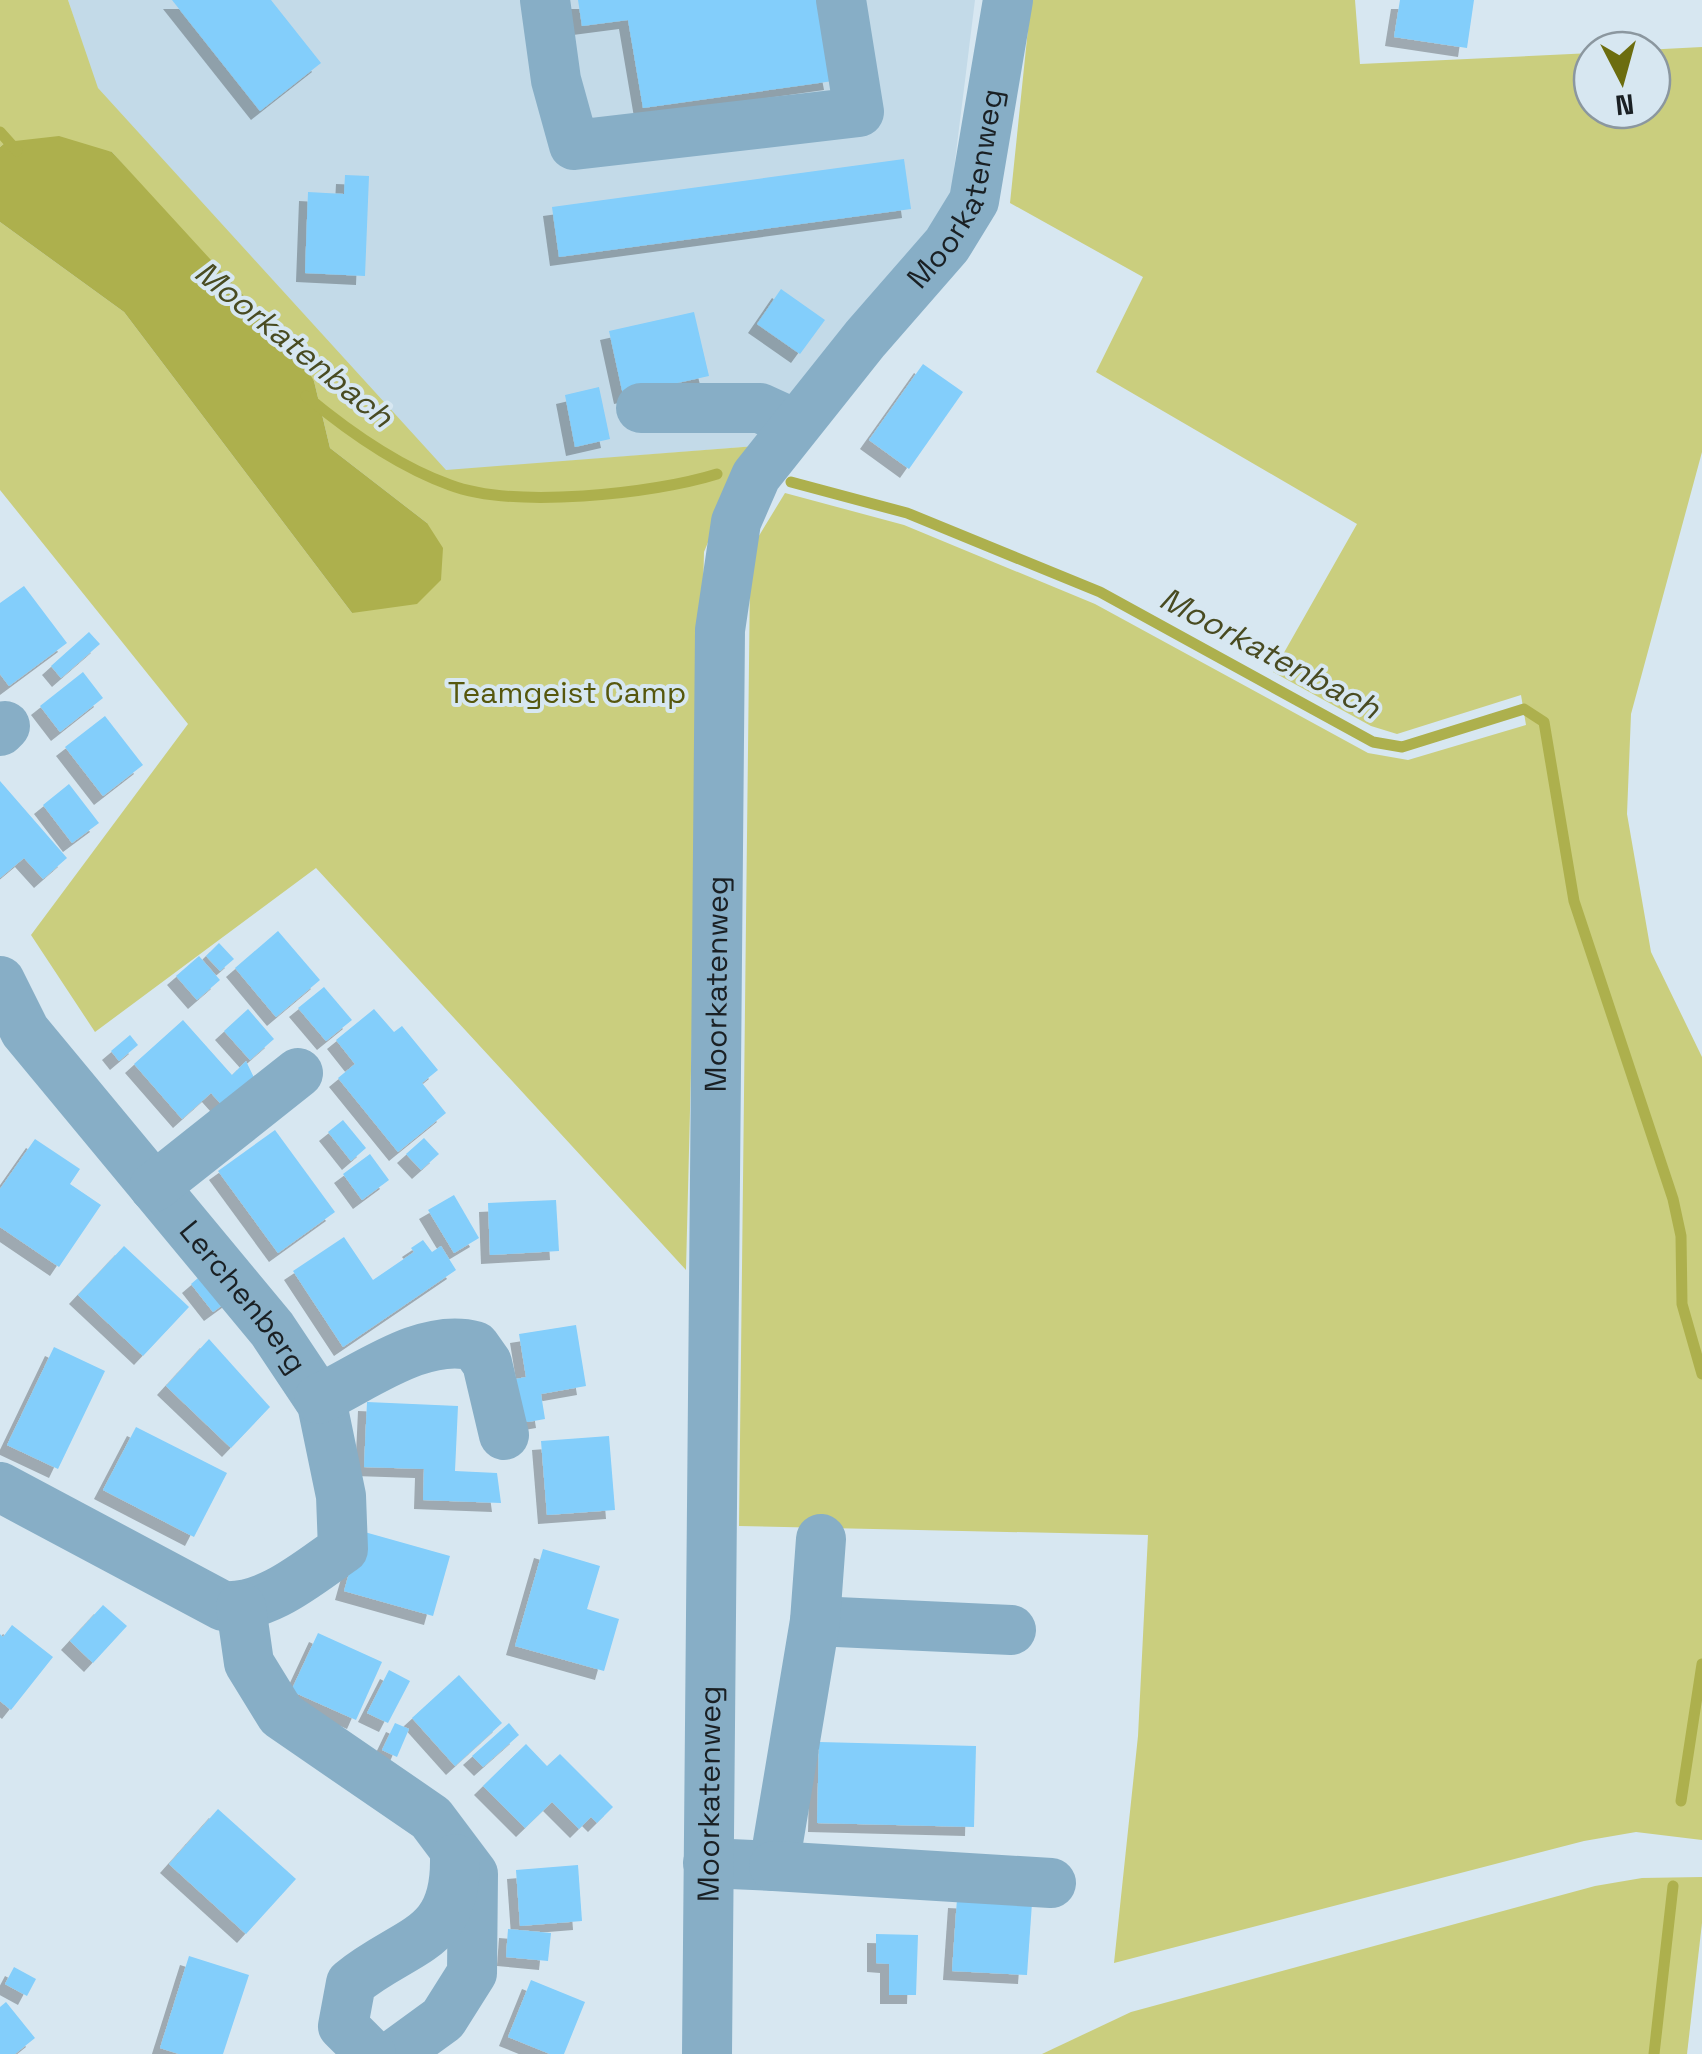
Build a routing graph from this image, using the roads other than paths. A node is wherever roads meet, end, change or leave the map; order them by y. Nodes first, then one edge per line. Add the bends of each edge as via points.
1 (545, 0) edge
2 (841, 0) edge
3 (1008, 0) edge
4 (641, 408) dead end
5 (795, 424) junction
6 (0, 981) edge
7 (298, 1073) dead end
8 (154, 1187) junction
9 (319, 1399) junction
10 (504, 1435) dead end
11 (0, 1487) edge
12 (821, 1539) dead end
13 (241, 1607) junction
14 (815, 1622) junction
15 (1011, 1630) dead end
16 (455, 1854) junction
17 (708, 1863) junction
18 (774, 1866) junction
19 (1051, 1884) dead end
20 (371, 2054) edge
21 (395, 2054) edge
22 (708, 2054) edge

1 - 2 street via 574,145 859,112
3 - 5 street, Moorkatenweg via 974,201 947,245
4 - 5 street via 760,408
5 - 17 street, Moorkatenweg via 756,476 736,522 720,630
6 - 8 street, Lerchenberg via 25,1031
7 - 8 street
8 - 9 street, Lerchenberg via 272,1330
9 - 10 street via 437,1342 460,1342 476,1346 487,1363
9 - 13 street, Lerchenberg via 341,1496 343,1549 285,1588
11 - 13 street via 223,1606
12 - 14 street
13 - 16 street via 249,1663 280,1716 431,1818
14 - 15 street
14 - 18 street
16 - 20 street via 456,1895 434,1932 382,1958 351,1983 343,2026
16 - 21 street via 473,1874 472,1973 444,2019
17 - 18 street
17 - 22 street, Moorkatenweg
18 - 19 street

